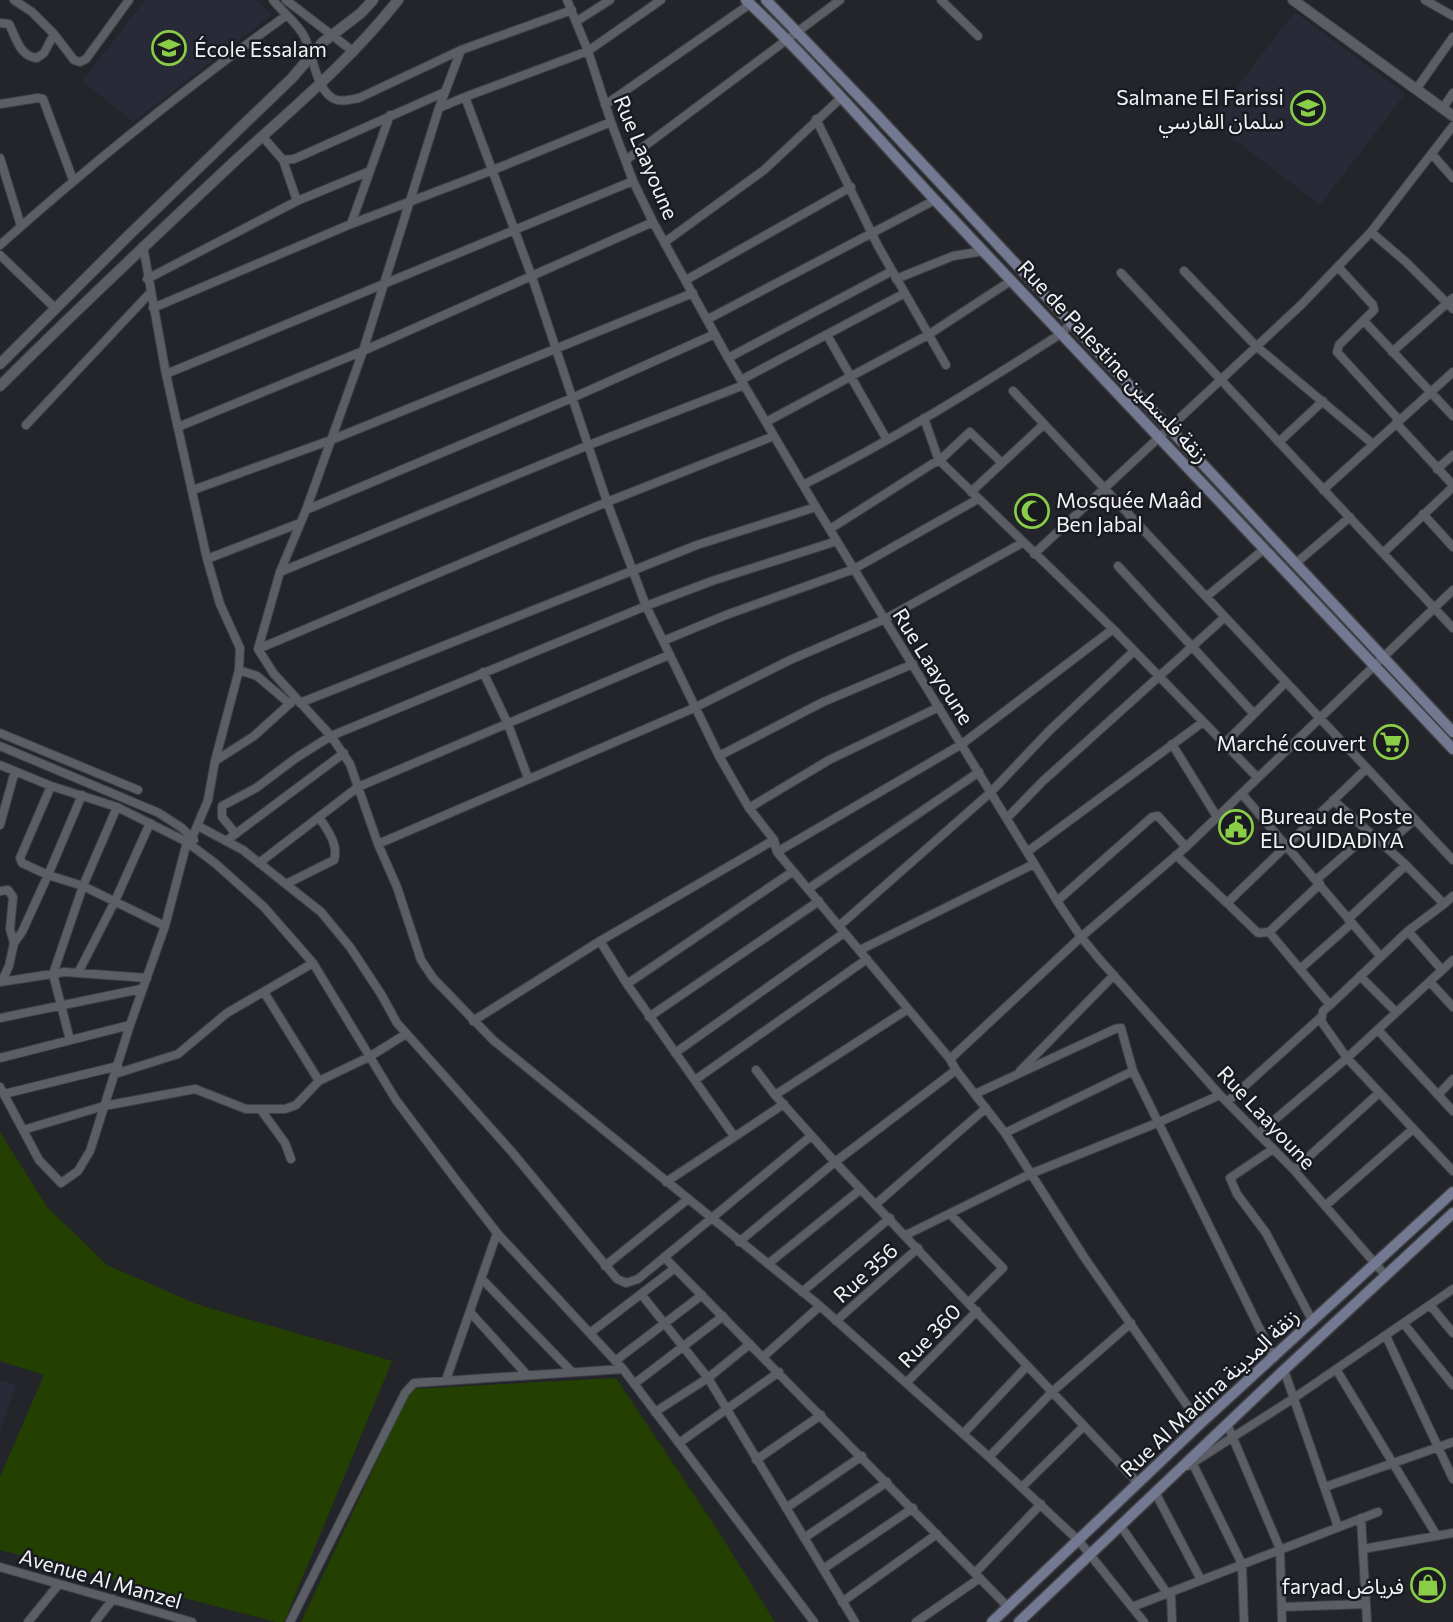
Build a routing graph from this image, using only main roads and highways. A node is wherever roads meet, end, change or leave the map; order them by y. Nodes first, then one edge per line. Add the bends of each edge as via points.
1 (766, 0) edge
2 (748, 2) edge
3 (792, 36) junction
4 (1066, 328) junction
5 (1378, 662) junction
6 (1453, 732) edge
7 (1453, 749) edge
8 (1453, 1192) edge
9 (1453, 1213) edge
10 (992, 1622) edge
11 (1019, 1622) edge

1 - 3 main road, Rue de Palestine زنقة فلسطين
2 - 3 main road, Rue de Palestine زنقة فلسطين
3 - 4 main road, Rue de Palestine زنقة فلسطين via 872,110
3 - 4 main road, Rue de Palestine زنقة فلسطين via 935,200
4 - 5 main road, Rue de Palestine زنقة فلسطين via 1168,428 1295,564
4 - 5 main road, Rue de Palestine زنقة فلسطين via 1158,437 1263,550
5 - 6 main road, Rue de Palestine زنقة فلسطين
5 - 7 main road, Rue de Palestine زنقة فلسطين
8 - 10 main road, Rue Al Madina زنقة المدينة
9 - 11 main road, Rue Al Madina زنقة المدينة

